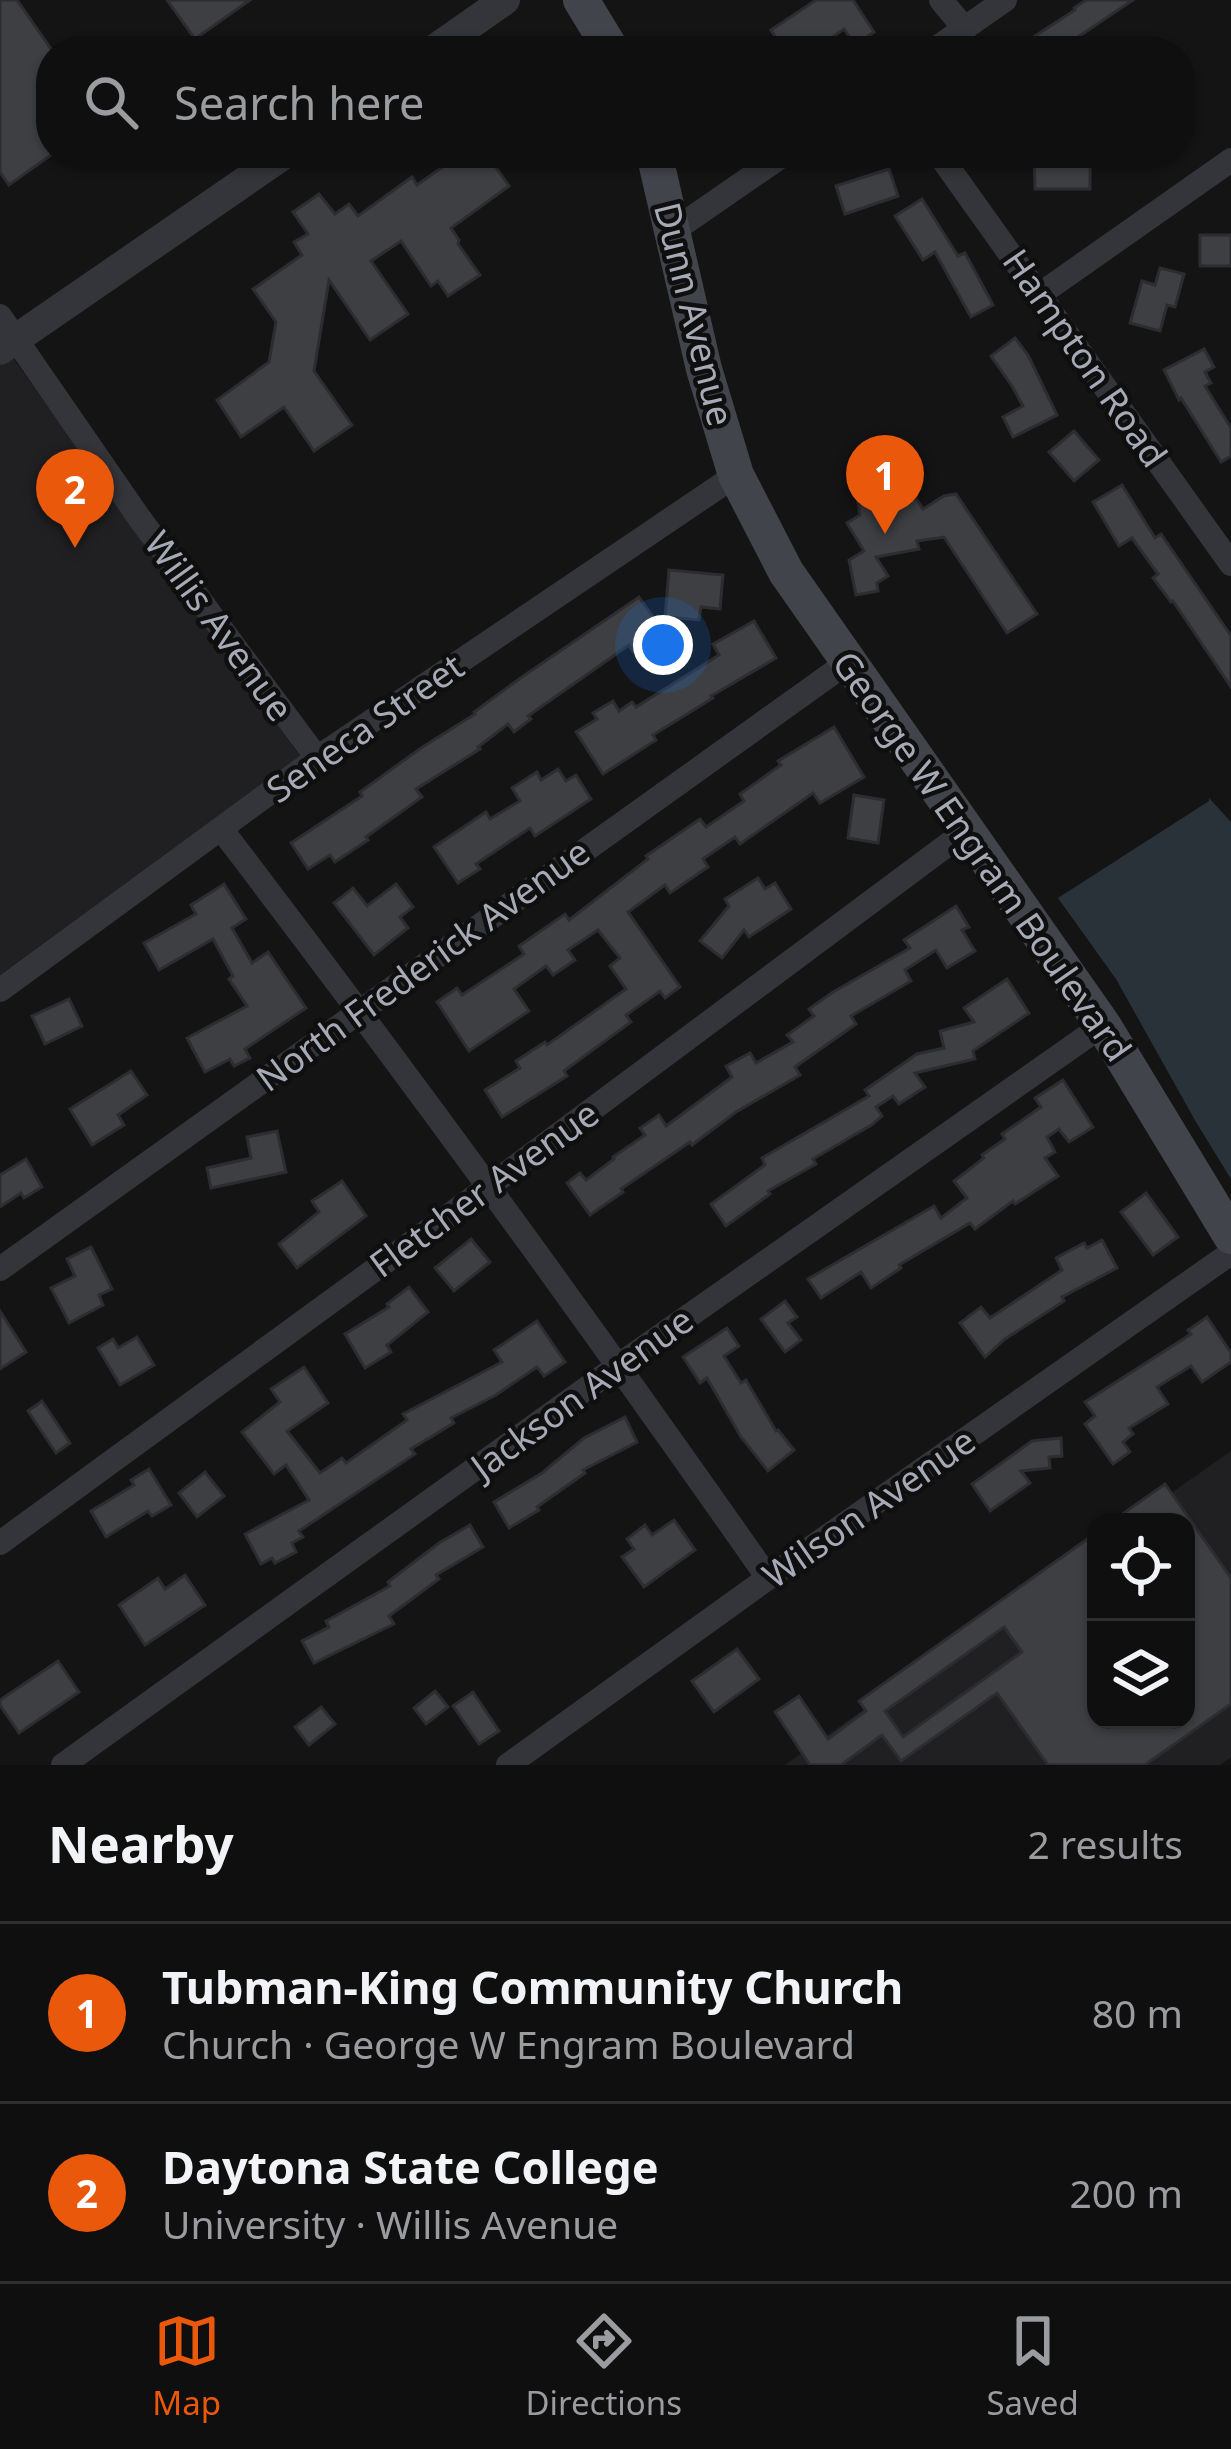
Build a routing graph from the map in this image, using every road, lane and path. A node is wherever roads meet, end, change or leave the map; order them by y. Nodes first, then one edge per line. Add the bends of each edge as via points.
1 (505, 0) edge
2 (581, 0) edge
3 (941, 0) edge
4 (1005, 0) edge
5 (965, 29) junction
6 (453, 36) edge
7 (603, 36) edge
8 (954, 36) edge
9 (1231, 160) edge
10 (263, 168) edge
11 (658, 168) edge
12 (764, 168) edge
13 (949, 168) edge
14 (673, 231) junction
15 (1040, 296) junction
16 (5, 335) edge
17 (736, 475) junction
18 (1231, 564) edge
19 (848, 662) junction
20 (316, 758) junction
21 (222, 830) junction
22 (966, 831) junction
23 (0, 990) edge
24 (359, 1010) junction
25 (1103, 1025) junction
26 (488, 1187) junction
27 (1231, 1236) edge
28 (1231, 1253) edge
29 (0, 1269) edge
30 (619, 1365) junction
31 (0, 1543) edge
32 (768, 1578) junction
33 (63, 1765) edge
34 (508, 1765) edge

1 - 6 street
2 - 7 main road
3 - 5 street
4 - 5 street
5 - 8 street
9 - 15 street
10 - 16 street
11 - 14 main road, Dunn Avenue
12 - 14 street
13 - 15 street, Hampton Road
14 - 17 main road, Dunn Avenue
15 - 18 street, Hampton Road
16 - 20 street, Willis Avenue
17 - 19 main road, George W Engram Boulevard via 786,572
17 - 20 street, Seneca Street
19 - 22 main road, George W Engram Boulevard
19 - 24 street, North Frederick Avenue
20 - 21 street, Seneca Street
21 - 23 street, Seneca Street
21 - 24 street
22 - 25 main road, George W Engram Boulevard
22 - 26 street, Fletcher Avenue
24 - 26 street
24 - 29 street, North Frederick Avenue
25 - 27 main road, George W Engram Boulevard
25 - 30 street, Jackson Avenue
26 - 30 street
26 - 31 street, Fletcher Avenue
28 - 32 street, Wilson Avenue
30 - 32 street
30 - 33 street, Jackson Avenue
32 - 34 street, Wilson Avenue

